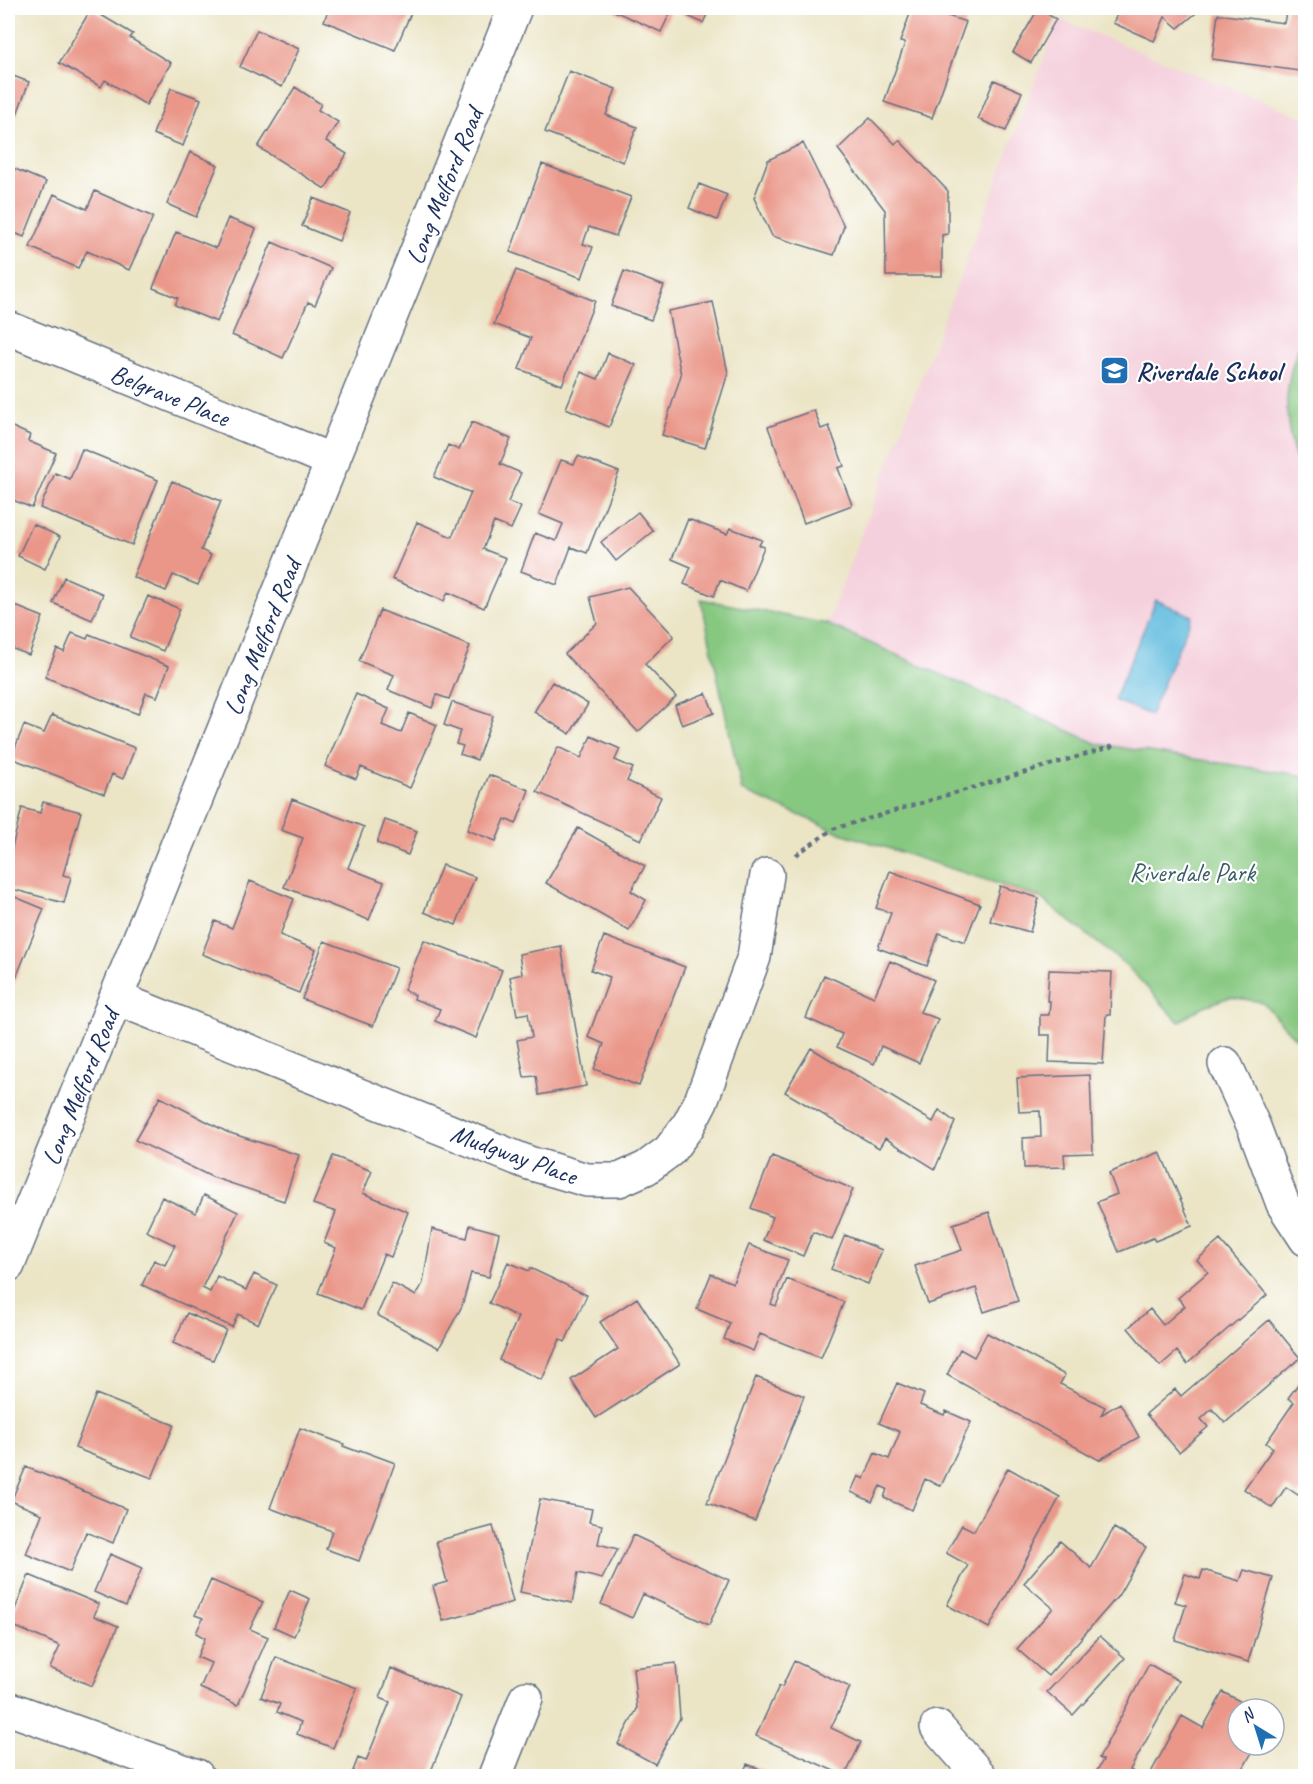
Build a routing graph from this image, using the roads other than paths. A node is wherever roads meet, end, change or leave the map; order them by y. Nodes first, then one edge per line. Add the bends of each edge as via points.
1 (515, 8) edge
2 (8, 328) edge
3 (333, 461) junction
4 (767, 875) road end
5 (116, 998) junction
6 (1225, 1064) dead end
7 (1305, 1239) edge
8 (8, 1265) edge
9 (525, 1698) dead end
10 (8, 1708) edge
11 (937, 1727) dead end
12 (197, 1776) edge
13 (495, 1776) edge
14 (980, 1776) edge

1 - 3 street, Long Melford Road
2 - 3 street, Belgrave Place
3 - 5 street, Long Melford Road
4 - 5 street, Mudgway Place via 754,957 701,1101 669,1151 646,1168 619,1180 587,1180 529,1163
5 - 8 street, Long Melford Road
6 - 7 street via 1283,1204
9 - 13 street
10 - 12 street
11 - 14 street

